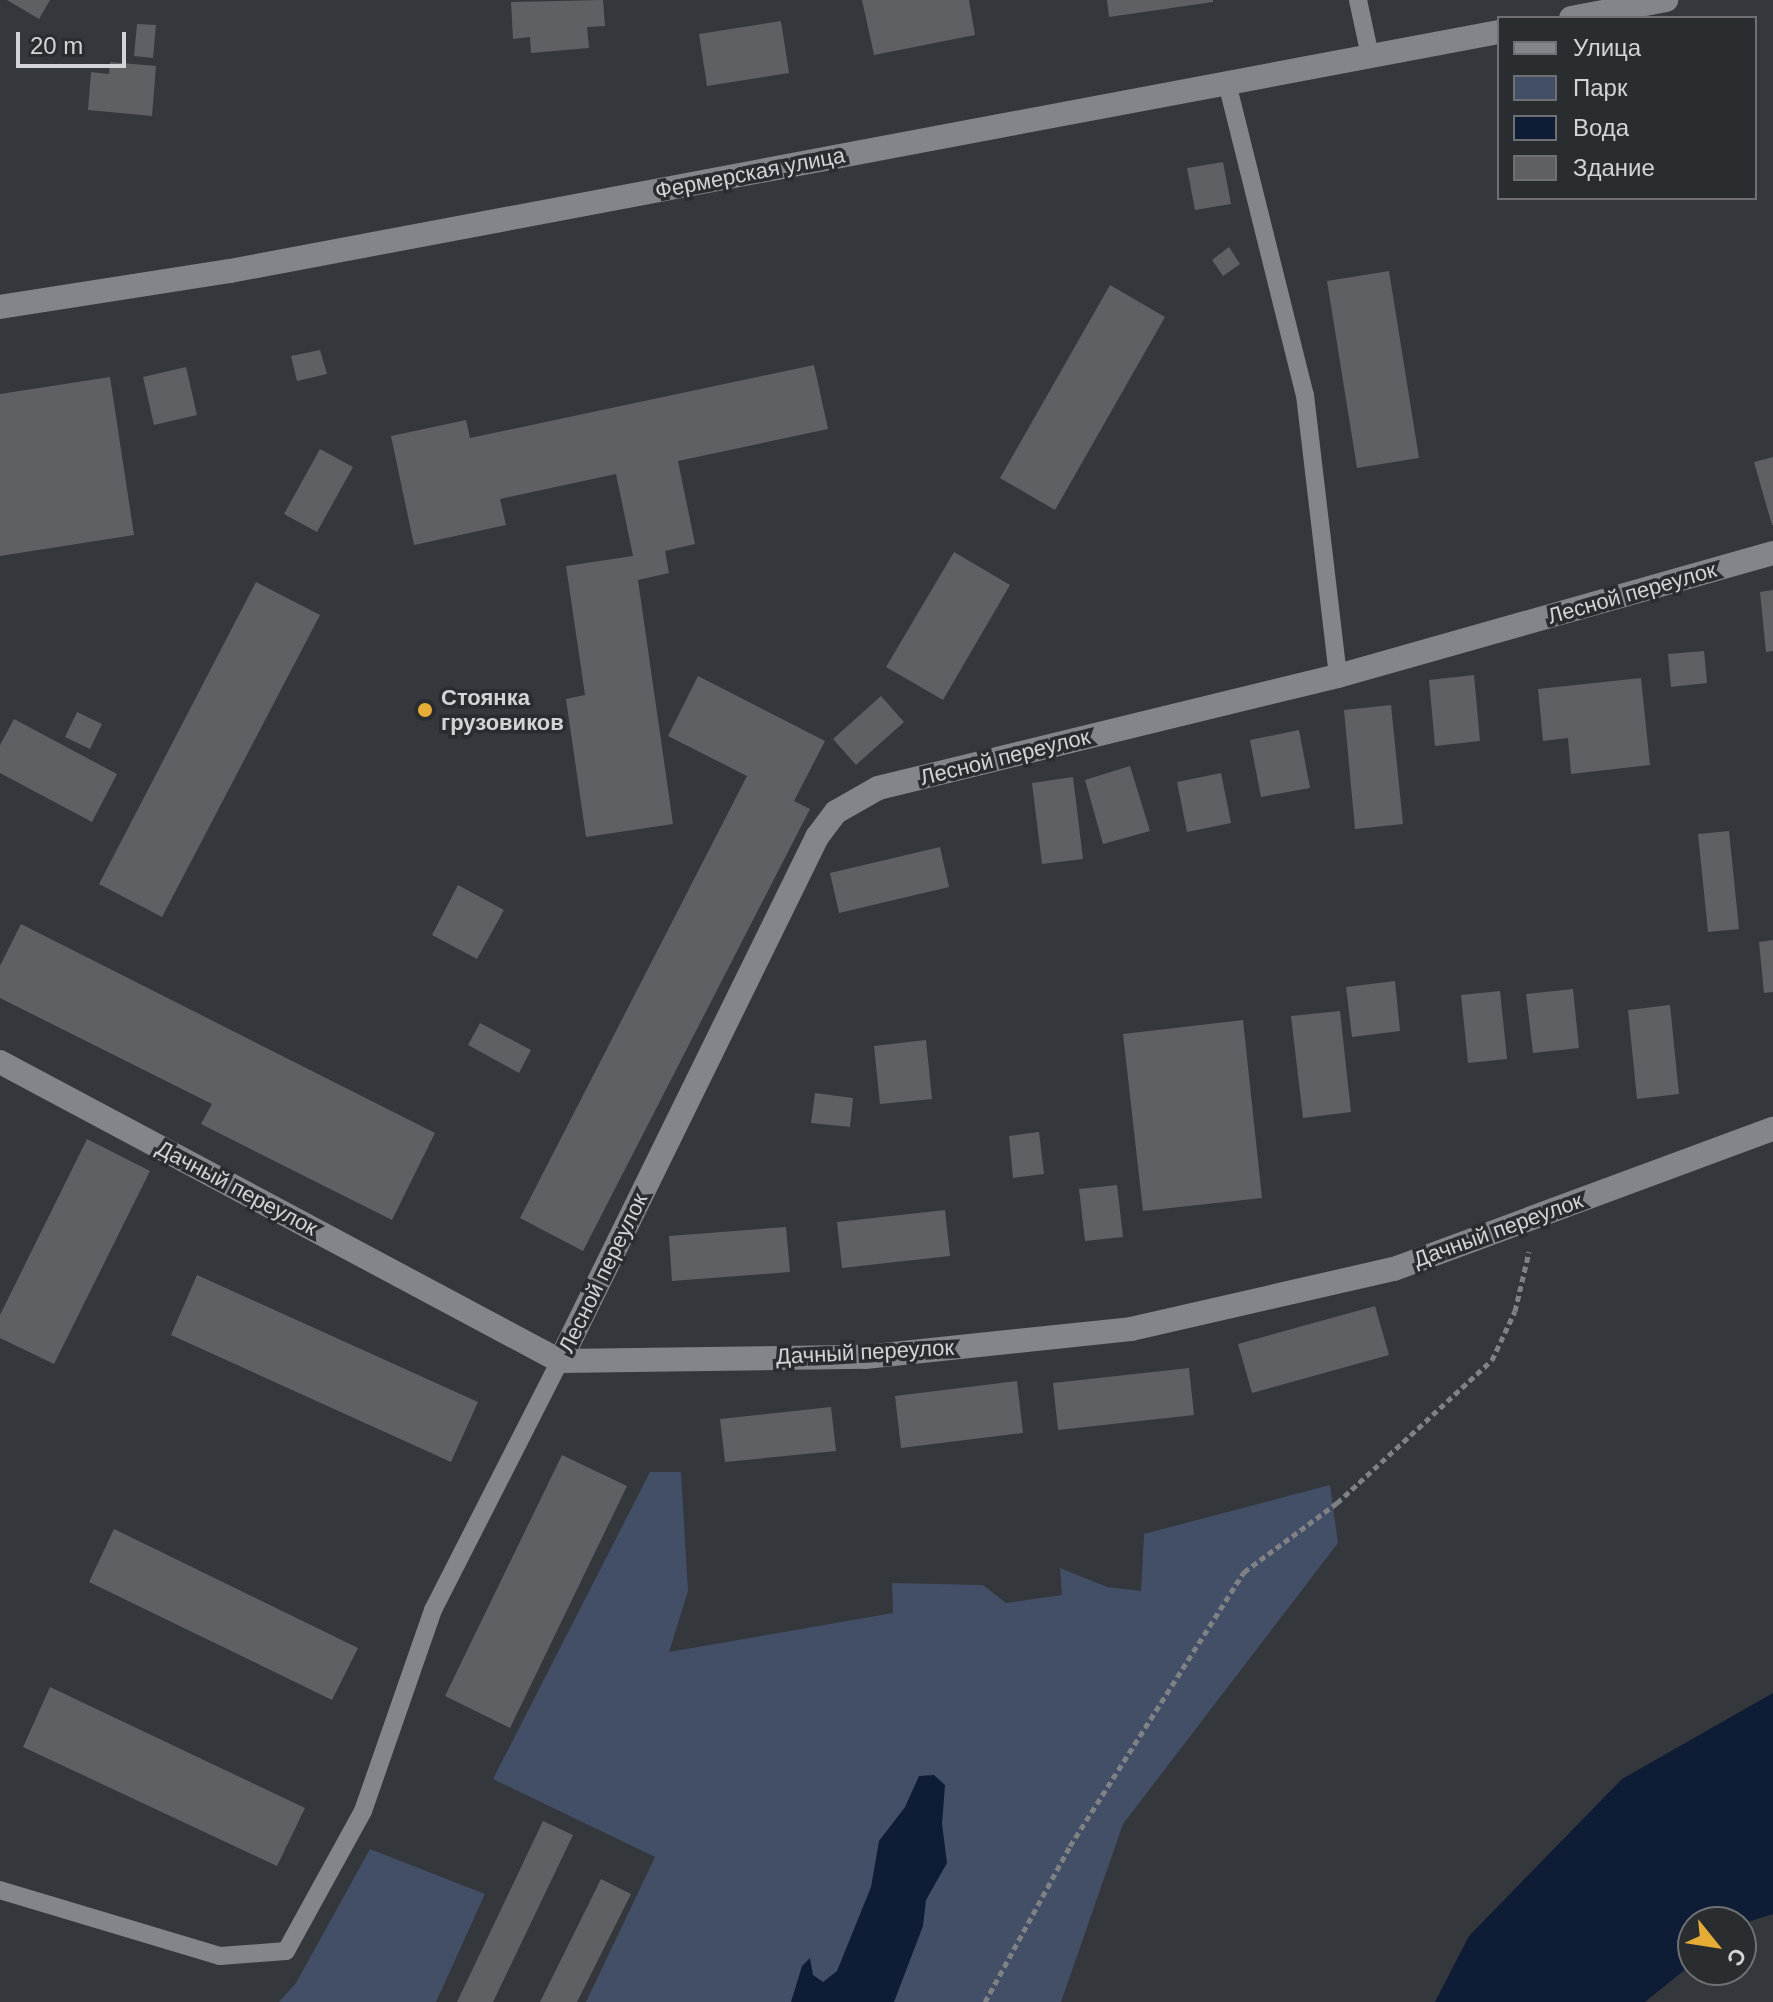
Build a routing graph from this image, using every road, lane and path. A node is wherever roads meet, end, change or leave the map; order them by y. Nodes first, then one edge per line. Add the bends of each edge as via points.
1 (1358, 0) edge
2 (1666, 0) edge
3 (1601, 6) edge
4 (1576, 16) edge
5 (1497, 32) edge
6 (1370, 56) junction
7 (1227, 83) junction
8 (0, 307) edge
9 (1773, 553) edge
10 (1338, 676) junction
11 (0, 1062) edge
12 (1773, 1129) edge
13 (1537, 1216) junction
14 (560, 1361) junction
15 (0, 1890) edge
16 (985, 2002) edge

1 - 6 lane
2 - 3 street
3 - 4 street
5 - 6 street, Фермерская улица
6 - 7 street, Фермерская улица
7 - 8 street, Фермерская улица via 246,268
7 - 10 lane via 1305,395
9 - 10 street, Лесной переулок
10 - 14 street, Лесной переулок via 878,788 836,812 817,837
11 - 14 street, Дачный переулок
12 - 13 street, Дачный переулок
13 - 14 street, Дачный переулок via 1394,1269 1131,1329 865,1357
13 - 16 path via 1515,1311 1492,1360 1337,1503 1244,1572 1070,1846
14 - 15 lane via 433,1610 363,1811 286,1951 220,1956

